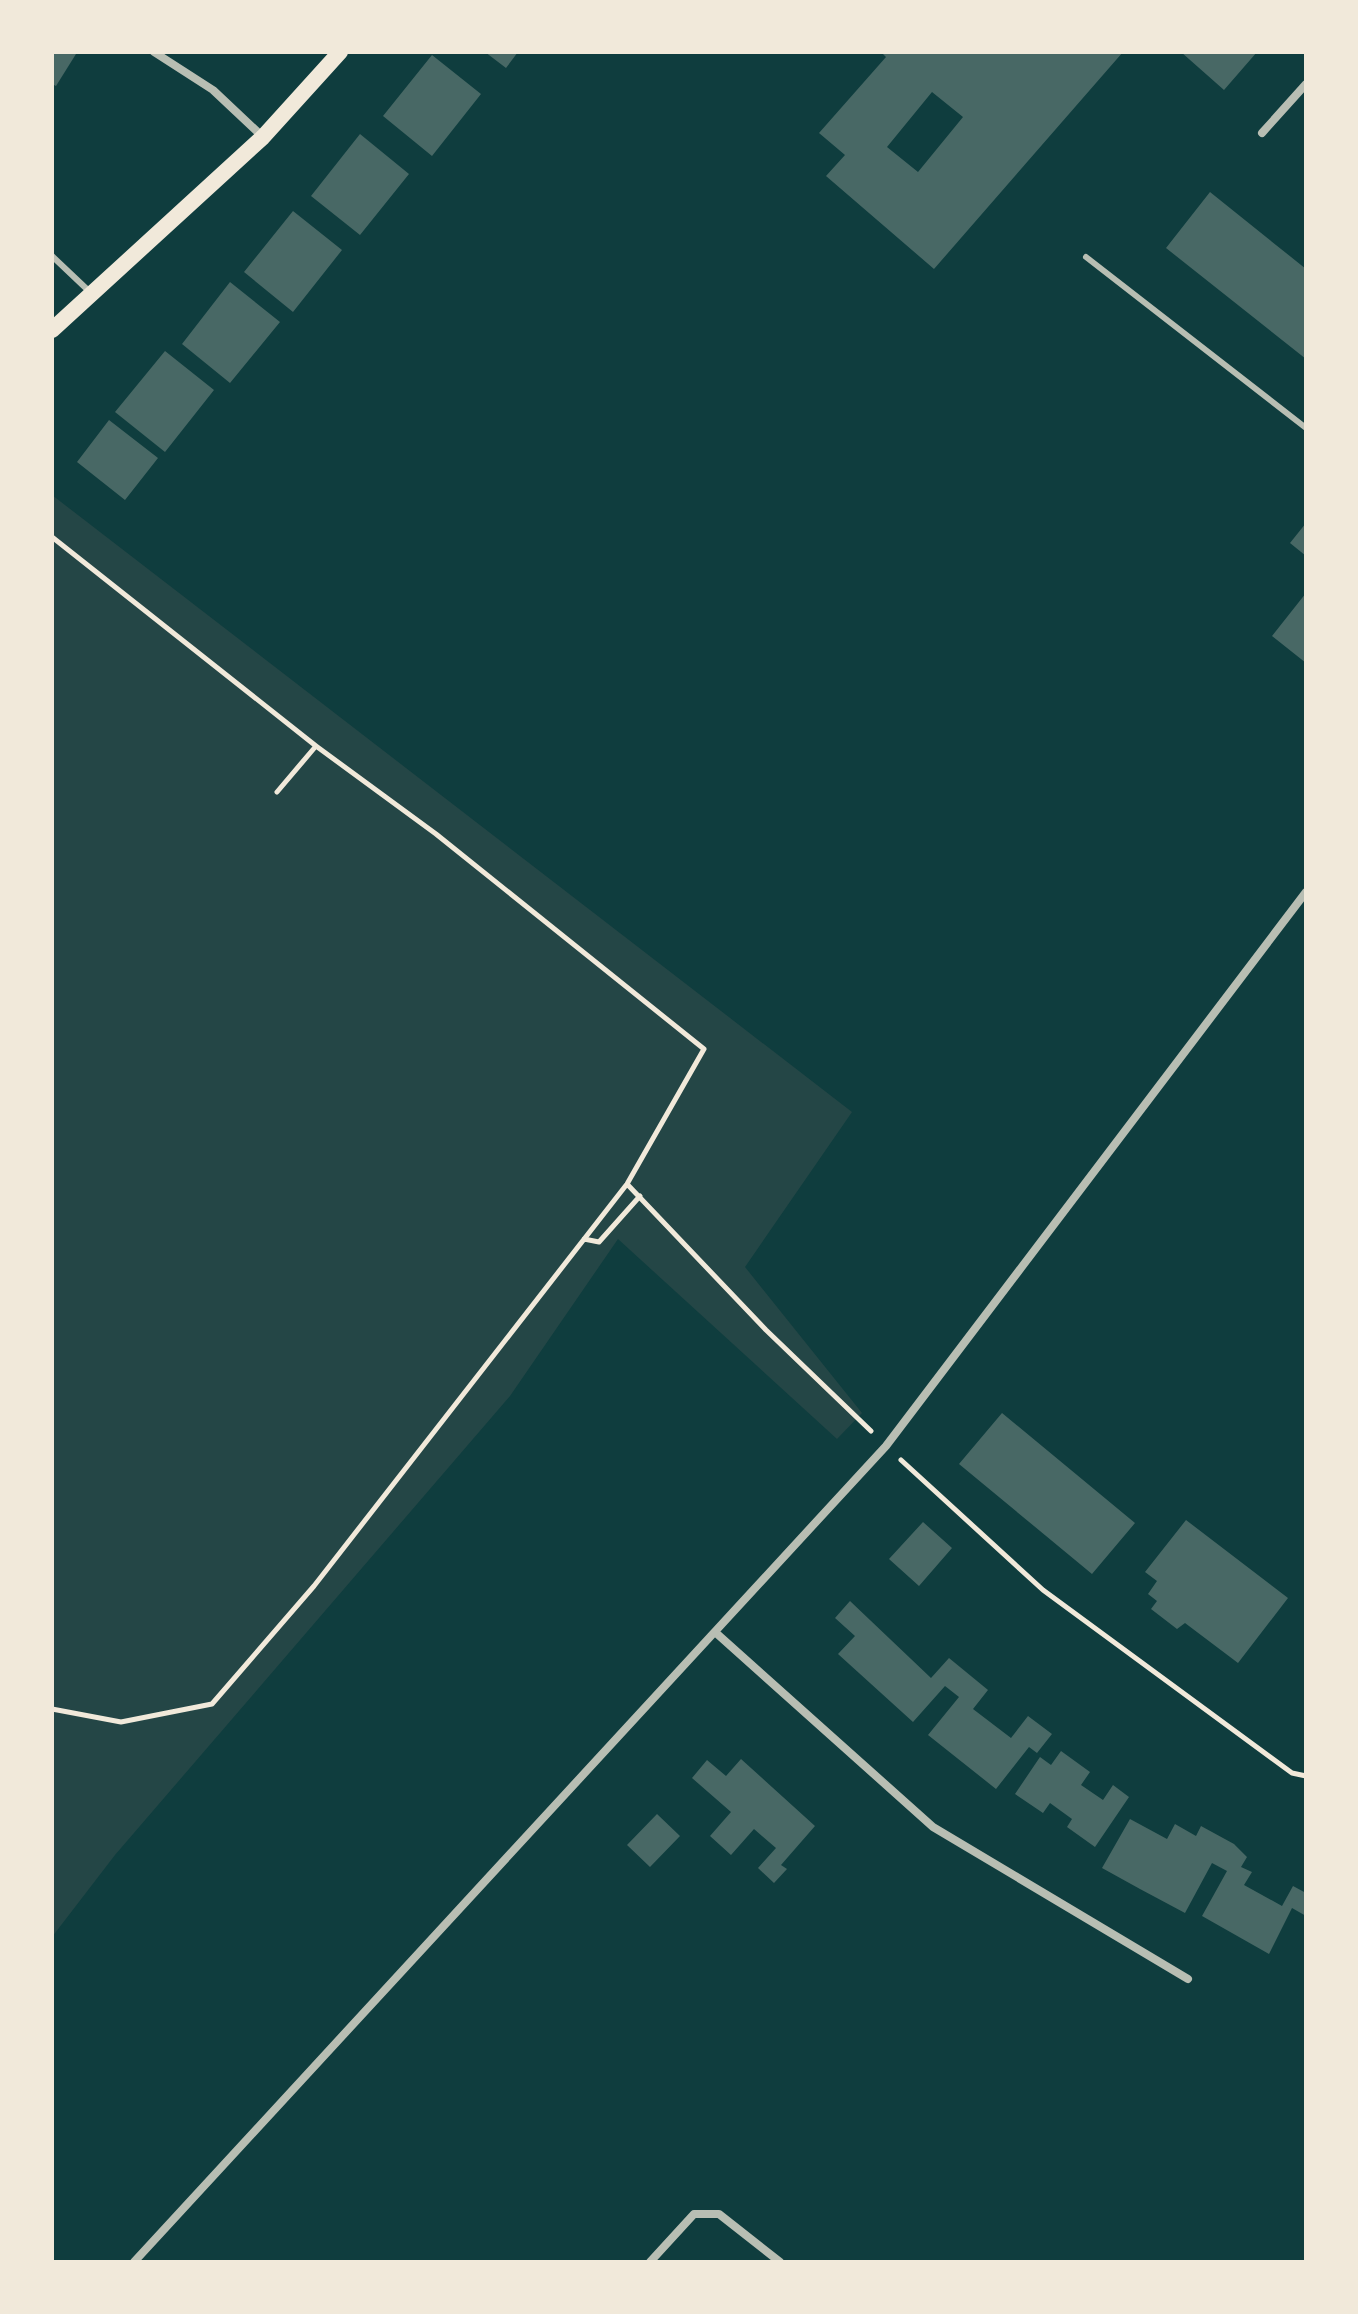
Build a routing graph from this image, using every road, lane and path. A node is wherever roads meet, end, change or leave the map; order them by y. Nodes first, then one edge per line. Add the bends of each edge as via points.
1 (154, 52) edge
2 (340, 52) edge
3 (1306, 84) edge
4 (1262, 133) dead end
5 (263, 137) junction
6 (52, 256) edge
7 (1086, 257) dead end
8 (93, 296) junction
9 (52, 330) edge
10 (1306, 428) edge
11 (52, 537) edge
12 (316, 746) junction
13 (277, 792) dead end
14 (1306, 892) edge
15 (627, 1184) junction
16 (640, 1196) junction
17 (584, 1239) junction
18 (886, 1446) junction
19 (715, 1632) junction
20 (52, 1709) edge
21 (1306, 1776) edge
22 (1188, 1979) dead end
23 (134, 2262) edge
24 (650, 2262) edge
25 (780, 2262) edge

1 - 5 street via 213,90
2 - 5 main road
3 - 4 street
5 - 8 main road
6 - 8 lane
7 - 10 lane
8 - 9 main road
11 - 12 path
12 - 13 path
12 - 15 path via 436,834 704,1049
14 - 18 street
15 - 16 path
15 - 17 path
16 - 17 path via 599,1242
16 - 18 path via 766,1330
17 - 20 path via 314,1586 212,1704 121,1722
18 - 19 street
18 - 21 path via 1043,1590 1292,1773
19 - 22 street via 933,1827
19 - 23 street
24 - 25 street via 694,2214 719,2214

